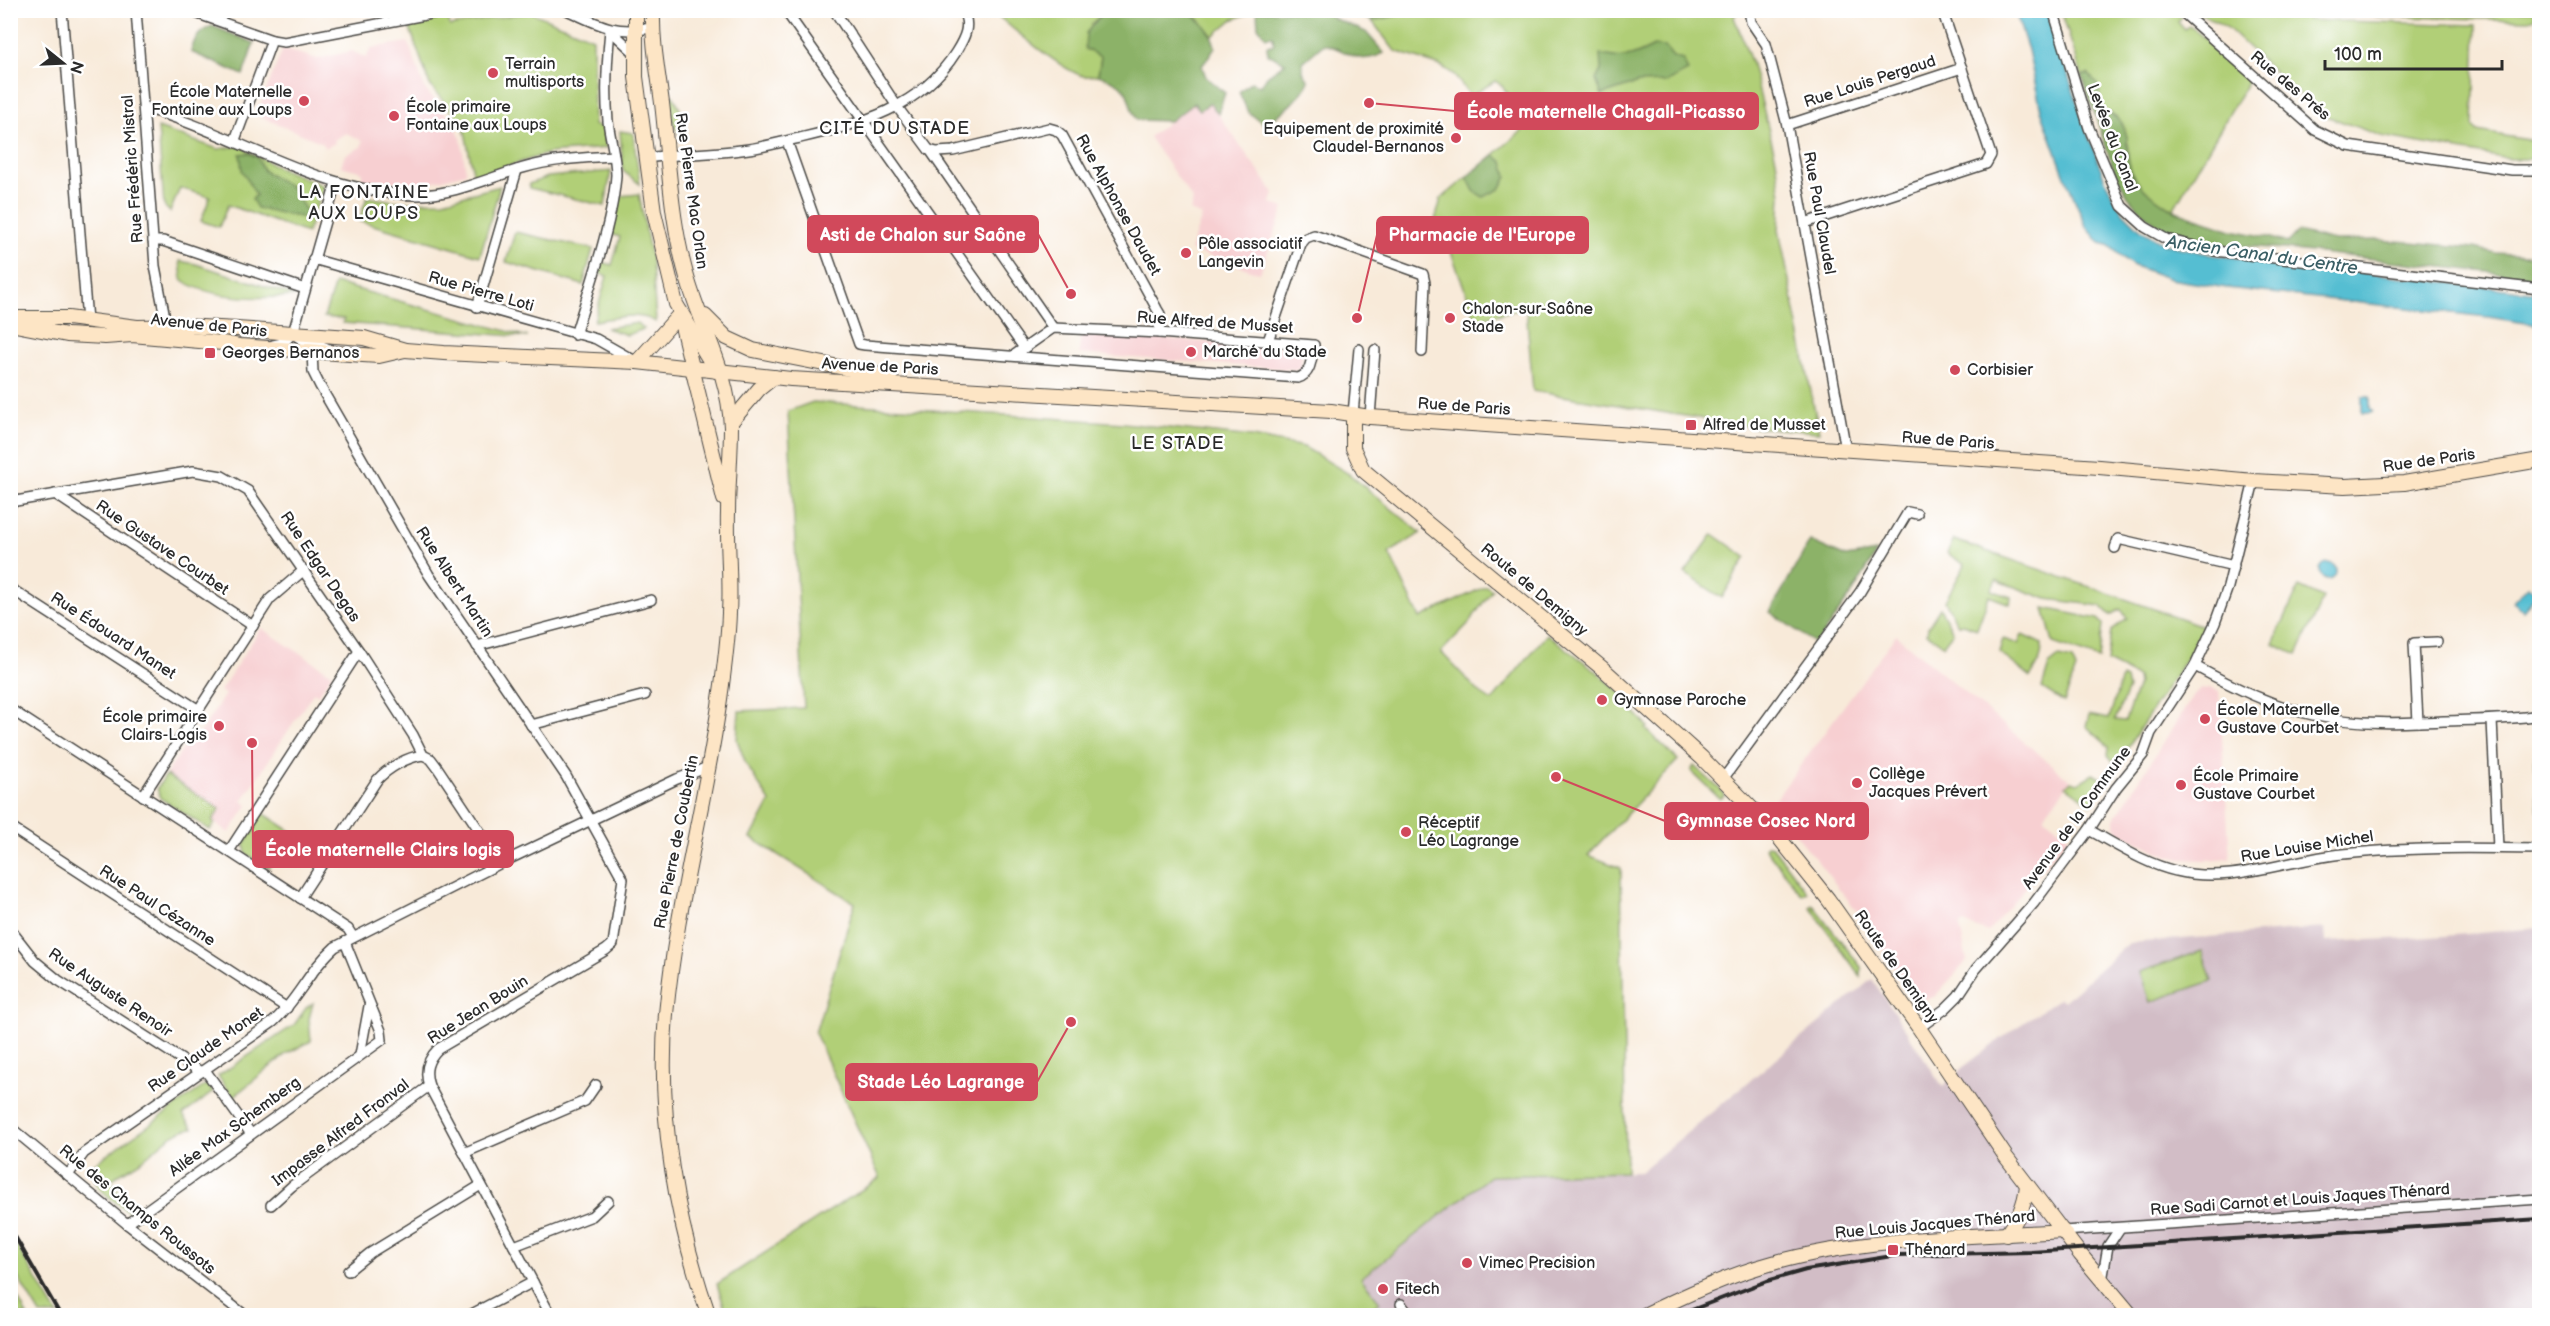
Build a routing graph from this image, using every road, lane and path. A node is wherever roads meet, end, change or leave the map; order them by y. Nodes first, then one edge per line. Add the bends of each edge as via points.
1 (62, 10) edge
2 (136, 10) edge
3 (187, 10) edge
4 (450, 10) edge
5 (567, 10) edge
6 (636, 10) edge
7 (653, 10) edge
8 (785, 10) edge
9 (834, 10) edge
10 (962, 10) edge
11 (1749, 10) edge
12 (1942, 10) edge
13 (2053, 10) edge
14 (2180, 10) edge
15 (652, 28) junction
16 (610, 30) junction
17 (636, 31) junction
18 (272, 40) junction
19 (636, 54) junction
20 (1962, 68) junction
21 (144, 108) junction
22 (898, 108) junction
23 (864, 122) junction
24 (1787, 125) junction
25 (235, 140) junction
26 (787, 141) junction
27 (929, 150) junction
28 (667, 155) junction
29 (614, 156) junction
30 (645, 158) junction
31 (517, 170) junction
32 (2540, 170) edge
33 (336, 183) junction
34 (1805, 223) junction
35 (153, 241) junction
36 (314, 259) junction
37 (305, 289) junction
38 (2540, 289) edge
39 (477, 307) junction
40 (677, 309) junction
41 (700, 310) junction
42 (87, 321) junction
43 (10, 322) edge
44 (163, 326) junction
45 (1053, 328) junction
46 (292, 333) junction
47 (1159, 333) junction
48 (575, 335) junction
49 (1268, 341) junction
50 (254, 347) junction
51 (1024, 348) junction
52 (1359, 349) dead end
53 (405, 350) junction
54 (1375, 350) dead end
55 (312, 352) junction
56 (1422, 352) dead end
57 (337, 353) junction
58 (1013, 356) junction
59 (637, 362) junction
60 (692, 368) junction
61 (715, 370) junction
62 (774, 377) junction
63 (939, 386) junction
64 (1353, 414) junction
65 (1370, 417) junction
66 (731, 422) junction
67 (1846, 450) junction
68 (2540, 460) edge
69 (2254, 481) junction
70 (55, 494) junction
71 (10, 502) edge
72 (728, 512) junction
73 (1917, 514) dead end
74 (2115, 548) dead end
75 (2234, 567) junction
76 (304, 570) junction
77 (10, 588) edge
78 (651, 600) dead end
79 (253, 626) junction
80 (2437, 642) dead end
81 (477, 646) junction
82 (359, 651) junction
83 (2195, 666) junction
84 (645, 695) dead end
85 (10, 709) edge
86 (199, 710) junction
87 (2540, 715) edge
88 (2492, 720) junction
89 (2418, 722) junction
90 (531, 725) junction
91 (423, 755) junction
92 (708, 767) junction
93 (1723, 780) junction
94 (143, 795) junction
95 (590, 821) junction
96 (10, 827) edge
97 (2089, 830) junction
98 (2498, 848) junction
99 (2540, 849) edge
100 (229, 851) junction
101 (501, 863) junction
102 (300, 898) junction
103 (10, 929) edge
104 (349, 940) junction
105 (369, 1006) junction
106 (287, 1008) junction
107 (1919, 1028) junction
108 (360, 1055) junction
109 (203, 1071) junction
110 (429, 1086) junction
111 (596, 1086) dead end
112 (10, 1127) edge
113 (251, 1134) junction
114 (464, 1153) junction
115 (68, 1175) junction
116 (482, 1185) junction
117 (2027, 1185) junction
118 (2540, 1199) edge
119 (608, 1201) dead end
120 (271, 1205) dead end
121 (127, 1224) junction
122 (2120, 1228) junction
123 (2063, 1231) junction
124 (2006, 1235) junction
125 (514, 1246) junction
126 (348, 1271) dead end
127 (2102, 1281) junction
128 (533, 1282) junction
129 (1401, 1304) dead end
130 (638, 1312) dead end
131 (246, 1316) edge
132 (468, 1316) edge
133 (551, 1316) edge
134 (626, 1316) edge
135 (709, 1316) edge
136 (1410, 1316) edge
137 (1642, 1316) edge
138 (2132, 1316) edge

1 - 42 street
2 - 21 street, Rue Frédéric Mistral
3 - 18 street
4 - 18 street via 292,40
5 - 16 street
6 - 17 main road, Rue Pierre Mac Orlan
7 - 15 main road, Rue Pierre Mac Orlan
8 - 23 street
9 - 22 street
10 - 22 street via 966,33 950,61 927,86
11 - 24 street, Rue Paul Claudel via 1751,22 1766,44
12 - 20 street
13 - 38 street, Levée du Canal via 2089,128 2122,206 2138,222 2166,239 2215,251
14 - 32 street, Rue des Prés via 2315,130 2348,146 2512,170
15 - 17 street
15 - 28 main road, Rue Pierre Mac Orlan
16 - 17 street
16 - 19 street
16 - 29 street via 606,69
17 - 19 main road, Rue Pierre Mac Orlan
18 - 25 street
19 - 30 main road, Rue Pierre Mac Orlan
20 - 24 street, Rue Louis Pergaud
20 - 34 street via 1991,155 1986,164
21 - 25 street
21 - 35 street, Rue Frédéric Mistral
22 - 23 street
22 - 27 street
23 - 26 street
23 - 51 street
24 - 34 street, Rue Paul Claudel
25 - 33 street
26 - 28 street via 739,151
26 - 58 street, Rue Alfred de Musset via 859,344
27 - 45 street
27 - 47 street, Rue Alphonse Daudet via 945,152 1056,130 1068,144 1160,314
28 - 30 street
28 - 41 main road, Rue Pierre Mac Orlan via 680,248
29 - 31 street via 554,161
29 - 48 street via 615,187
30 - 40 main road, Rue Pierre Mac Orlan
31 - 33 street via 426,195
31 - 39 street
33 - 36 street
34 - 67 street, Rue Paul Claudel
35 - 37 street via 163,241
35 - 44 street, Rue Frédéric Mistral
36 - 37 street
36 - 39 street, Rue Pierre Loti
37 - 46 street
39 - 48 street, Rue Pierre Loti
40 - 59 main road
40 - 60 main road, Rue Pierre Mac Orlan
40 - 61 main road, Rue Pierre Mac Orlan
41 - 61 main road, Rue Pierre Mac Orlan
41 - 63 main road via 727,338 753,350
42 - 43 main road, Avenue de Paris via 19,318
42 - 44 main road, Avenue de Paris
43 - 50 main road, Avenue de Paris via 67,335 132,334
44 - 46 main road, Avenue de Paris
45 - 47 street, Rue Alfred de Musset
45 - 51 street
46 - 50 street via 283,343
46 - 53 main road, Avenue de Paris via 364,338
46 - 57 street via 300,340 324,345
47 - 49 street, Rue Alfred de Musset
48 - 59 street, Rue Pierre Loti via 602,341
49 - 56 street via 1301,244 1314,235 1423,274
49 - 58 street, Rue Alfred de Musset via 1314,345 1304,376
50 - 55 main road, Avenue de Paris
51 - 58 street
52 - 64 street
53 - 57 main road, Avenue de Paris via 379,356
53 - 59 main road, Avenue de Paris
54 - 65 street
55 - 57 main road, Avenue de Paris
55 - 81 street, Rue Albert Martin via 313,372 320,386 429,575
59 - 60 main road, Avenue de Paris
60 - 61 main road, Avenue de Paris
60 - 72 main road, Rue Pierre Mac Orlan
61 - 62 main road, Avenue de Paris
61 - 66 main road, Rue Pierre de Coubertin
62 - 63 main road, Avenue de Paris
62 - 66 main road
63 - 64 main road, Avenue de Paris
64 - 65 main road, Rue de Paris
64 - 93 main road, Route de Demigny via 1353,448 1363,470 1602,668
65 - 67 main road, Rue de Paris
66 - 72 main road, Rue Pierre de Coubertin
67 - 69 main road, Rue de Paris
68 - 69 main road, Rue de Paris via 2460,475 2372,485
69 - 75 street, Avenue de la Commune
70 - 71 street, Rue Edgar Degas
70 - 76 street, Rue Edgar Degas via 178,472 222,476 248,491
70 - 79 street, Rue Gustave Courbet
72 - 92 main road, Rue Pierre de Coubertin via 729,615
73 - 93 street via 1908,512 1854,600
74 - 75 street via 2118,539
75 - 83 street, Avenue de la Commune
76 - 79 street via 278,590
76 - 82 street, Rue Edgar Degas
77 - 86 street, Rue Édouard Manet
78 - 81 street
79 - 86 street
80 - 89 street via 2414,643
81 - 90 street, Rue Albert Martin
82 - 91 street, Rue Edgar Degas
82 - 100 street
83 - 89 street via 2265,700 2317,716 2362,722
83 - 97 street, Avenue de la Commune via 2151,733 2138,763
84 - 90 street
85 - 94 street
86 - 94 street
87 - 88 street
88 - 89 street
88 - 98 street
90 - 95 street, Rue Albert Martin via 566,776
91 - 101 street, Rue Edgar Degas via 438,767
91 - 102 street via 377,780
92 - 95 street, Rue Claude Monet
92 - 135 main road, Rue Pierre de Coubertin via 671,972 664,1077 680,1213
93 - 107 main road, Route de Demigny via 1772,829 1828,899
94 - 100 street
95 - 101 street, Rue Claude Monet
95 - 110 street, Rue Jean Bouin via 623,879 613,944 438,1049 426,1070
96 - 106 street, Rue Paul Cézanne
97 - 98 street, Rue Louise Michel via 2158,865 2194,874 2237,873 2341,854
97 - 107 street, Avenue de la Commune via 1958,996
98 - 99 street, Rue Louise Michel
100 - 102 street
101 - 104 street, Rue Claude Monet
102 - 104 street via 348,929
103 - 109 street, Rue Auguste Renoir via 35,961 58,980
104 - 105 street, Allée Max Schemberg
104 - 106 street, Rue Claude Monet via 335,947 314,968
105 - 108 street
105 - 108 street, Allée Max Schemberg via 382,1040
106 - 109 street, Rue Claude Monet
107 - 117 main road, Route de Demigny
108 - 113 street, Allée Max Schemberg
109 - 113 street
109 - 115 street, Rue Claude Monet via 84,1153
110 - 114 street
110 - 120 street, Impasse Alfred Fronval via 292,1185
111 - 114 street via 585,1101
112 - 115 street, Rue des Champs Roussots
113 - 121 street, Allée Max Schemberg
114 - 116 street
115 - 121 street, Rue des Champs Roussots
116 - 125 street
116 - 126 street via 370,1253
117 - 123 main road, Route de Demigny
117 - 124 main road via 2025,1204
118 - 122 street, Rue Sadi Carnot et Louis Jaques Thénard
119 - 125 street via 592,1216
121 - 131 street, Rue des Champs Roussots
122 - 123 street, Rue Sadi Carnot et Louis Jaques Thénard
122 - 127 street via 2108,1246
123 - 124 main road, Rue Louis Jacques Thénard
123 - 127 main road, Route de Demigny
124 - 137 main road, Rue Louis Jacques Thénard via 1889,1242 1772,1263
125 - 128 street
127 - 138 main road, Route de Demigny
128 - 132 street
128 - 133 street
129 - 136 street
130 - 134 street

